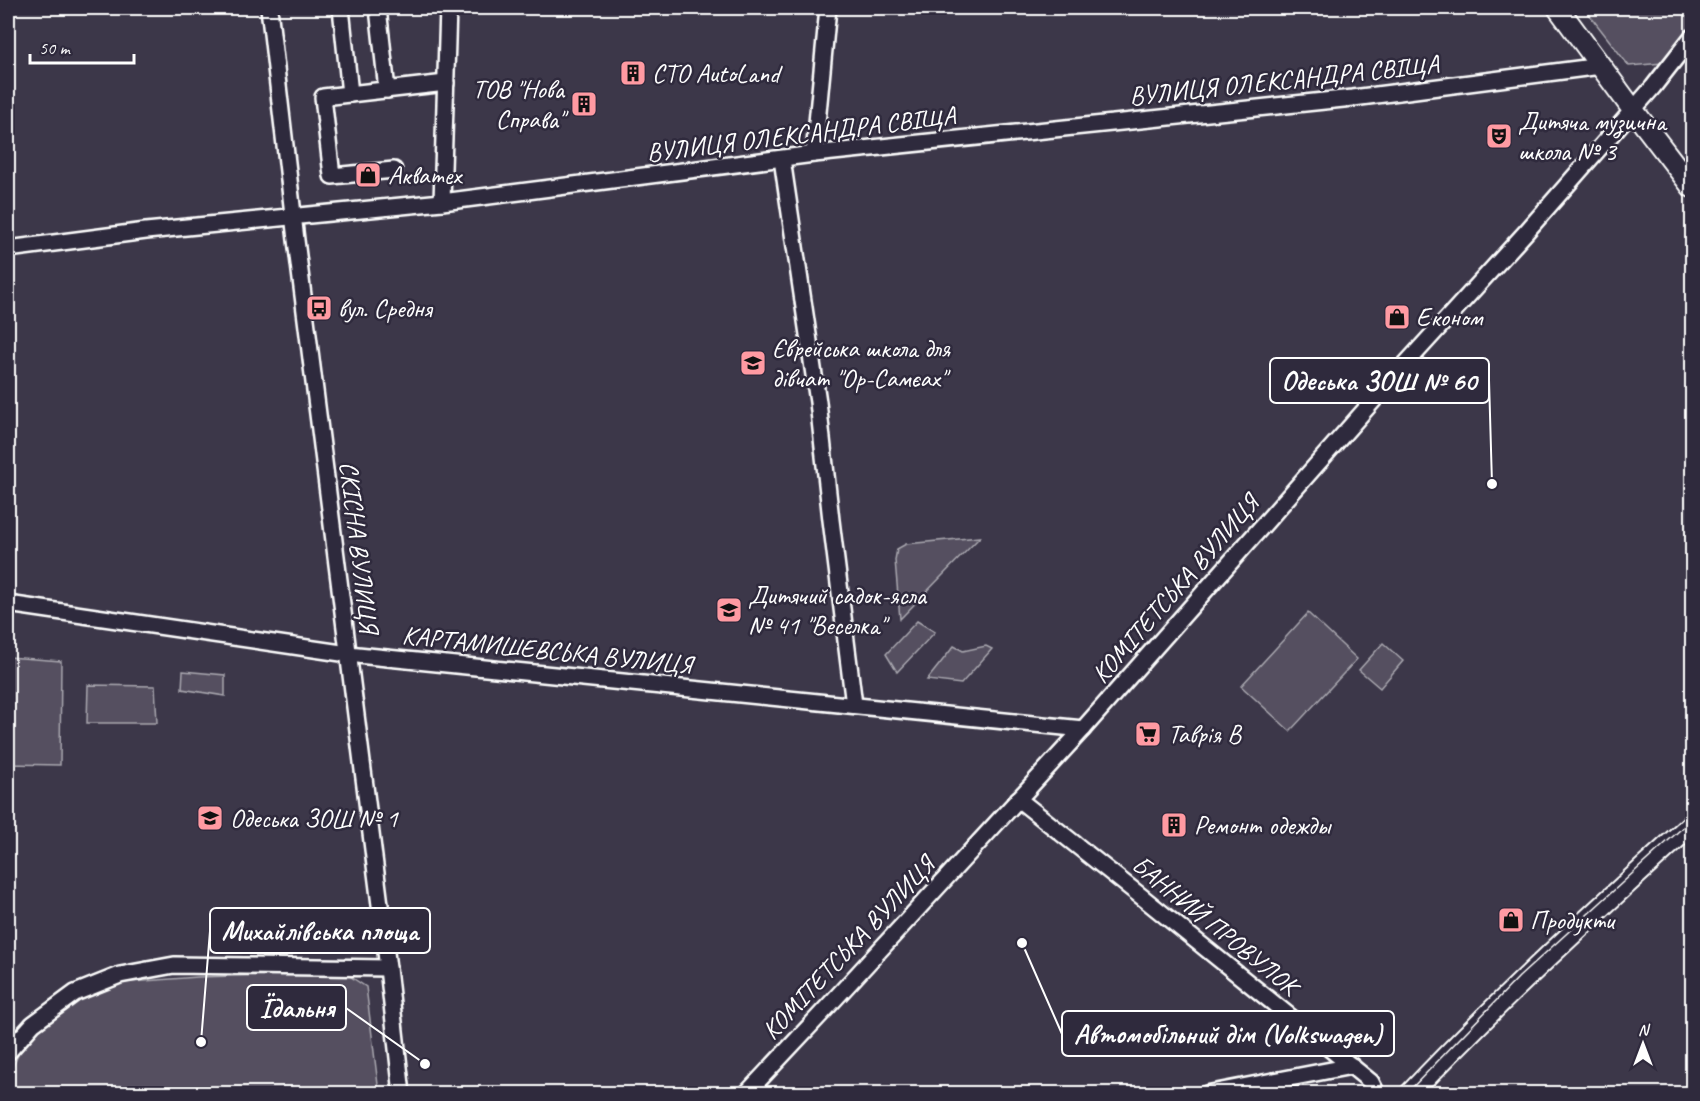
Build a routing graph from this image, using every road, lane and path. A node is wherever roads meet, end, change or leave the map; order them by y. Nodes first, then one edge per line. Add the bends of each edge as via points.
1 (268, 8) edge
2 (341, 8) edge
3 (378, 8) edge
4 (448, 8) edge
5 (828, 8) edge
6 (1558, 8) edge
7 (1692, 37) edge
8 (1601, 66) junction
9 (446, 84) junction
10 (387, 90) junction
11 (350, 94) junction
12 (1633, 110) junction
13 (814, 154) junction
14 (782, 159) junction
15 (394, 170) dead end
16 (1692, 187) edge
17 (442, 202) junction
18 (293, 216) junction
19 (8, 249) edge
20 (8, 604) edge
21 (348, 654) junction
22 (854, 705) junction
23 (1083, 729) junction
24 (1018, 799) junction
25 (1692, 824) edge
26 (388, 968) junction
27 (8, 1053) edge
28 (1352, 1066) junction
29 (402, 1094) edge
30 (746, 1094) edge
31 (1206, 1094) edge
32 (1377, 1094) edge
33 (1410, 1094) edge

1 - 18 street, CКІСНА ВУЛИЦЯ
2 - 11 street
3 - 10 street
4 - 9 street
5 - 13 street
6 - 8 main road
7 - 12 street, КОМІТЕТСЬКА ВУЛИЦЯ
8 - 12 main road
8 - 13 street, ВУЛИЦЯ ОЛЕКСАНДРА СВІЩА via 1353,98
9 - 10 street
9 - 17 street
10 - 11 street
11 - 15 street via 323,97 332,176
12 - 16 main road
12 - 23 street, КОМІТЕТСЬКА ВУЛИЦЯ
13 - 14 street, ВУЛИЦЯ ОЛЕКСАНДРА СВІЩА
14 - 17 street, ВУЛИЦЯ ОЛЕКСАНДРА СВІЩА
14 - 22 street via 818,402
17 - 18 street, ВУЛИЦЯ ОЛЕКСАНДРА СВІЩА
18 - 19 street, ВУЛИЦЯ ОЛЕКСАНДРА СВІЩА
18 - 21 street, CКІСНА ВУЛИЦЯ
20 - 21 street, КАРТАМИШЕВСЬКА ВУЛИЦЯ
21 - 22 street, КАРТАМИШЕВСЬКА ВУЛИЦЯ
21 - 26 street, CКІСНА ВУЛИЦЯ
22 - 23 street, КАРТАМИШЕВСЬКА ВУЛИЦЯ
23 - 24 street, КОМІТЕТСЬКА ВУЛИЦЯ
24 - 28 street, БАННИЙ ПРОВУЛОК
24 - 30 street, КОМІТЕТСЬКА ВУЛИЦЯ
25 - 33 main road via 1517,984
26 - 27 street via 174,966 120,975 75,993 33,1024
26 - 29 street, CКІСНА ВУЛИЦЯ
28 - 31 street
28 - 32 street, БАННИЙ ПРОВУЛОК via 1371,1082

